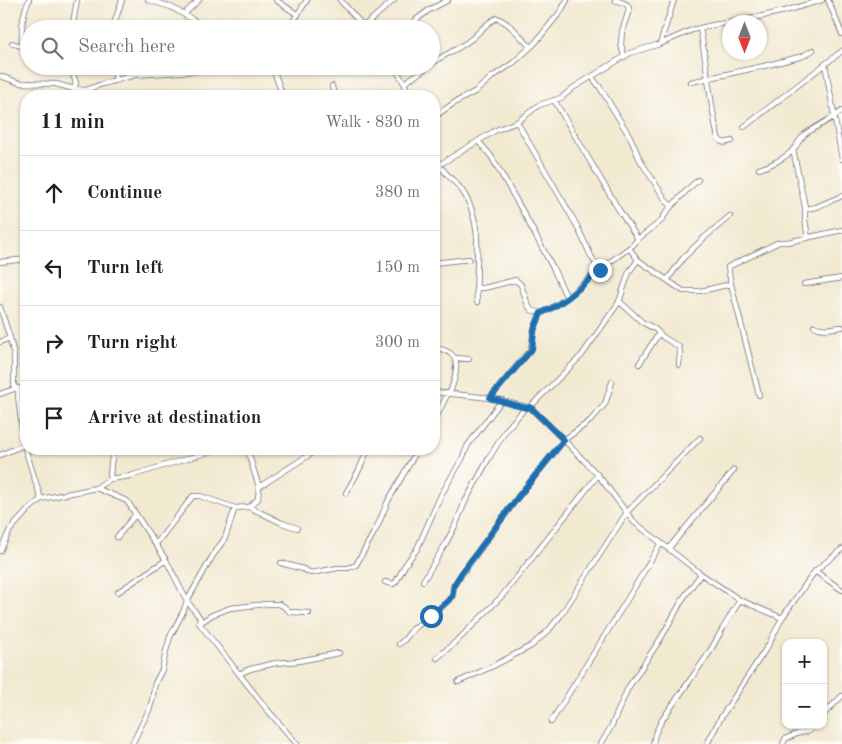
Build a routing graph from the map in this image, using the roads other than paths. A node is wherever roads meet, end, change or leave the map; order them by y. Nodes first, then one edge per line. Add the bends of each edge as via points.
1 (29, 0) edge
2 (77, 0) edge
3 (122, 0) edge
4 (148, 0) edge
5 (199, 0) edge
6 (276, 0) edge
7 (307, 0) edge
8 (340, 0) edge
9 (394, 0) edge
10 (448, 0) edge
11 (568, 0) edge
12 (615, 0) edge
13 (631, 0) edge
14 (674, 0) edge
15 (822, 0) edge
16 (828, 0) edge
17 (164, 2) edge
18 (629, 6) junction
19 (184, 14) junction
20 (298, 15) junction
21 (23, 20) edge
22 (74, 20) edge
23 (115, 20) edge
24 (194, 20) edge
25 (294, 20) edge
26 (358, 20) edge
27 (373, 20) edge
28 (416, 20) edge
29 (700, 28) junction
30 (842, 34) edge
31 (12, 43) dead end
32 (660, 44) junction
33 (20, 45) edge
34 (530, 47) junction
35 (813, 50) dead end
36 (842, 51) edge
37 (624, 57) junction
38 (440, 58) edge
39 (825, 64) junction
40 (73, 75) edge
41 (115, 75) edge
42 (136, 75) edge
43 (275, 75) edge
44 (399, 75) edge
45 (416, 75) edge
46 (0, 76) edge
47 (592, 77) junction
48 (708, 78) junction
49 (115, 81) junction
50 (691, 82) dead end
51 (404, 83) junction
52 (332, 86) dead end
53 (74, 89) junction
54 (281, 90) edge
55 (333, 90) edge
56 (407, 90) edge
57 (554, 100) junction
58 (842, 111) edge
59 (440, 113) edge
60 (834, 118) junction
61 (517, 122) junction
62 (744, 127) dead end
63 (478, 141) junction
64 (732, 141) dead end
65 (793, 149) junction
66 (842, 155) edge
67 (842, 159) edge
68 (440, 165) edge
69 (759, 168) dead end
70 (440, 171) edge
71 (698, 180) dead end
72 (842, 196) edge
73 (672, 206) junction
74 (806, 209) junction
75 (730, 216) dead end
76 (842, 230) edge
77 (638, 238) junction
78 (808, 238) junction
79 (629, 248) junction
80 (20, 260) edge
81 (469, 260) dead end
82 (638, 260) junction
83 (0, 262) edge
84 (440, 262) edge
85 (600, 270) junction
86 (842, 278) edge
87 (667, 280) junction
88 (731, 284) junction
89 (804, 284) dead end
90 (476, 288) junction
91 (567, 298) junction
92 (619, 301) junction
93 (477, 302) dead end
94 (0, 307) edge
95 (541, 313) junction
96 (814, 326) dead end
97 (842, 327) edge
98 (659, 333) junction
99 (10, 338) junction
100 (0, 342) edge
101 (440, 349) edge
102 (455, 358) junction
103 (469, 359) dead end
104 (639, 364) dead end
105 (679, 365) dead end
106 (612, 382) dead end
107 (16, 388) junction
108 (20, 390) edge
109 (440, 392) edge
110 (449, 393) junction
111 (0, 394) edge
112 (759, 395) dead end
113 (490, 398) junction
114 (502, 400) junction
115 (528, 407) junction
116 (440, 410) edge
117 (20, 412) edge
118 (700, 438) dead end
119 (564, 440) junction
120 (20, 447) edge
121 (0, 455) edge
122 (27, 455) edge
123 (113, 455) edge
124 (195, 455) edge
125 (249, 455) edge
126 (309, 455) dead end
127 (365, 455) edge
128 (415, 455) edge
129 (734, 470) dead end
130 (598, 476) junction
131 (110, 479) junction
132 (96, 488) junction
133 (259, 488) junction
134 (346, 493) dead end
135 (41, 499) junction
136 (249, 507) junction
137 (235, 508) junction
138 (627, 512) junction
139 (136, 514) junction
140 (297, 528) dead end
141 (117, 537) dead end
142 (156, 544) junction
143 (661, 544) junction
144 (668, 548) junction
145 (842, 548) edge
146 (0, 551) edge
147 (166, 560) junction
148 (281, 563) dead end
149 (815, 571) junction
150 (701, 574) junction
151 (423, 581) dead end
152 (385, 582) dead end
153 (842, 590) edge
154 (118, 592) dead end
155 (740, 600) junction
156 (187, 602) junction
157 (309, 613) dead end
158 (782, 618) junction
159 (200, 624) junction
160 (399, 644) dead end
161 (339, 652) dead end
162 (437, 658) dead end
163 (239, 674) junction
164 (458, 682) dead end
165 (842, 696) edge
166 (827, 710) edge
167 (551, 722) dead end
168 (811, 729) edge
169 (132, 744) edge
170 (297, 744) edge
171 (600, 744) edge
172 (653, 744) edge
173 (707, 744) edge
174 (783, 744) edge

1 - 21 street
2 - 22 street
3 - 23 street
4 - 17 street
5 - 19 street
6 - 20 street
7 - 20 street
8 - 26 street
9 - 27 street
10 - 28 street
11 - 34 street
12 - 18 street
13 - 18 street
14 - 32 street
15 - 29 street
16 - 30 street
17 - 19 street
18 - 37 street via 622,31
19 - 24 street
20 - 25 street
29 - 32 street
29 - 48 street
31 - 33 street
32 - 37 street
34 - 38 street via 497,18 465,44
34 - 59 street via 476,91
35 - 48 street via 803,56
36 - 39 street
37 - 47 street
39 - 60 street
39 - 62 street
40 - 53 street via 76,82
41 - 49 street
42 - 49 street
43 - 54 street
44 - 51 street
45 - 51 street
46 - 53 street via 20,83 56,84
47 - 57 street
47 - 73 street via 628,132 640,160
48 - 50 street
48 - 64 street via 718,138 723,143
49 - 53 street via 86,90
51 - 56 street
52 - 55 street
57 - 61 street via 539,105
57 - 77 street
58 - 60 street
60 - 65 street via 804,135
60 - 66 street
61 - 63 street
61 - 85 street
63 - 68 street
63 - 91 street via 491,156 523,212
65 - 69 street via 771,165
65 - 74 street
66 - 67 street
70 - 90 street via 462,191 476,224
71 - 73 street
72 - 74 street
73 - 77 street via 660,222
74 - 78 street
75 - 87 street via 684,257
76 - 78 street
77 - 79 street
78 - 88 street via 778,242 728,267
79 - 82 street
79 - 85 street
80 - 83 street
81 - 84 street
82 - 87 street
82 - 92 street via 629,272
85 - 91 street
86 - 89 street
87 - 88 street via 683,291 701,291
88 - 112 street
90 - 93 street
90 - 95 street via 516,280 531,310
91 - 95 street
92 - 98 street
92 - 115 street via 582,355
94 - 99 street
95 - 113 street via 534,330 532,349
96 - 97 street via 819,329
98 - 104 street
98 - 105 street via 679,347
99 - 100 street
99 - 107 street
101 - 102 street
102 - 103 street
102 - 110 street via 455,376
106 - 119 street via 605,404 590,421
107 - 108 street
107 - 111 street
107 - 117 street
109 - 110 street
110 - 113 street
110 - 116 street
113 - 114 street
114 - 115 street
114 - 152 street via 468,445 417,549 396,582
115 - 119 street
115 - 151 street via 506,430 489,458
118 - 138 street
119 - 130 street
119 - 160 street via 461,574 454,585 452,597
120 - 121 street
122 - 135 street
123 - 131 street
124 - 131 street via 130,476
125 - 133 street
126 - 133 street
127 - 134 street
128 - 148 street via 356,565 311,573
129 - 144 street
130 - 138 street
130 - 162 street via 502,596
131 - 132 street
132 - 135 street
132 - 139 street via 127,501
133 - 136 street via 258,499
135 - 146 street via 10,530
136 - 137 street
136 - 140 street
137 - 142 street via 193,496
137 - 156 street via 225,538
138 - 143 street
138 - 164 street via 548,631 531,646
139 - 141 street
139 - 142 street
142 - 147 street
143 - 144 street
143 - 167 street
144 - 150 street
145 - 149 street
147 - 154 street
147 - 156 street
149 - 153 street
149 - 158 street
150 - 155 street
150 - 171 street via 628,688
155 - 158 street
155 - 172 street via 709,653 662,720
156 - 159 street via 200,618
156 - 169 street via 169,641 149,710
157 - 159 street via 290,612 279,604 267,604 230,608
158 - 173 street
159 - 163 street
161 - 163 street via 276,662
163 - 170 street
165 - 166 street
168 - 174 street via 785,739

